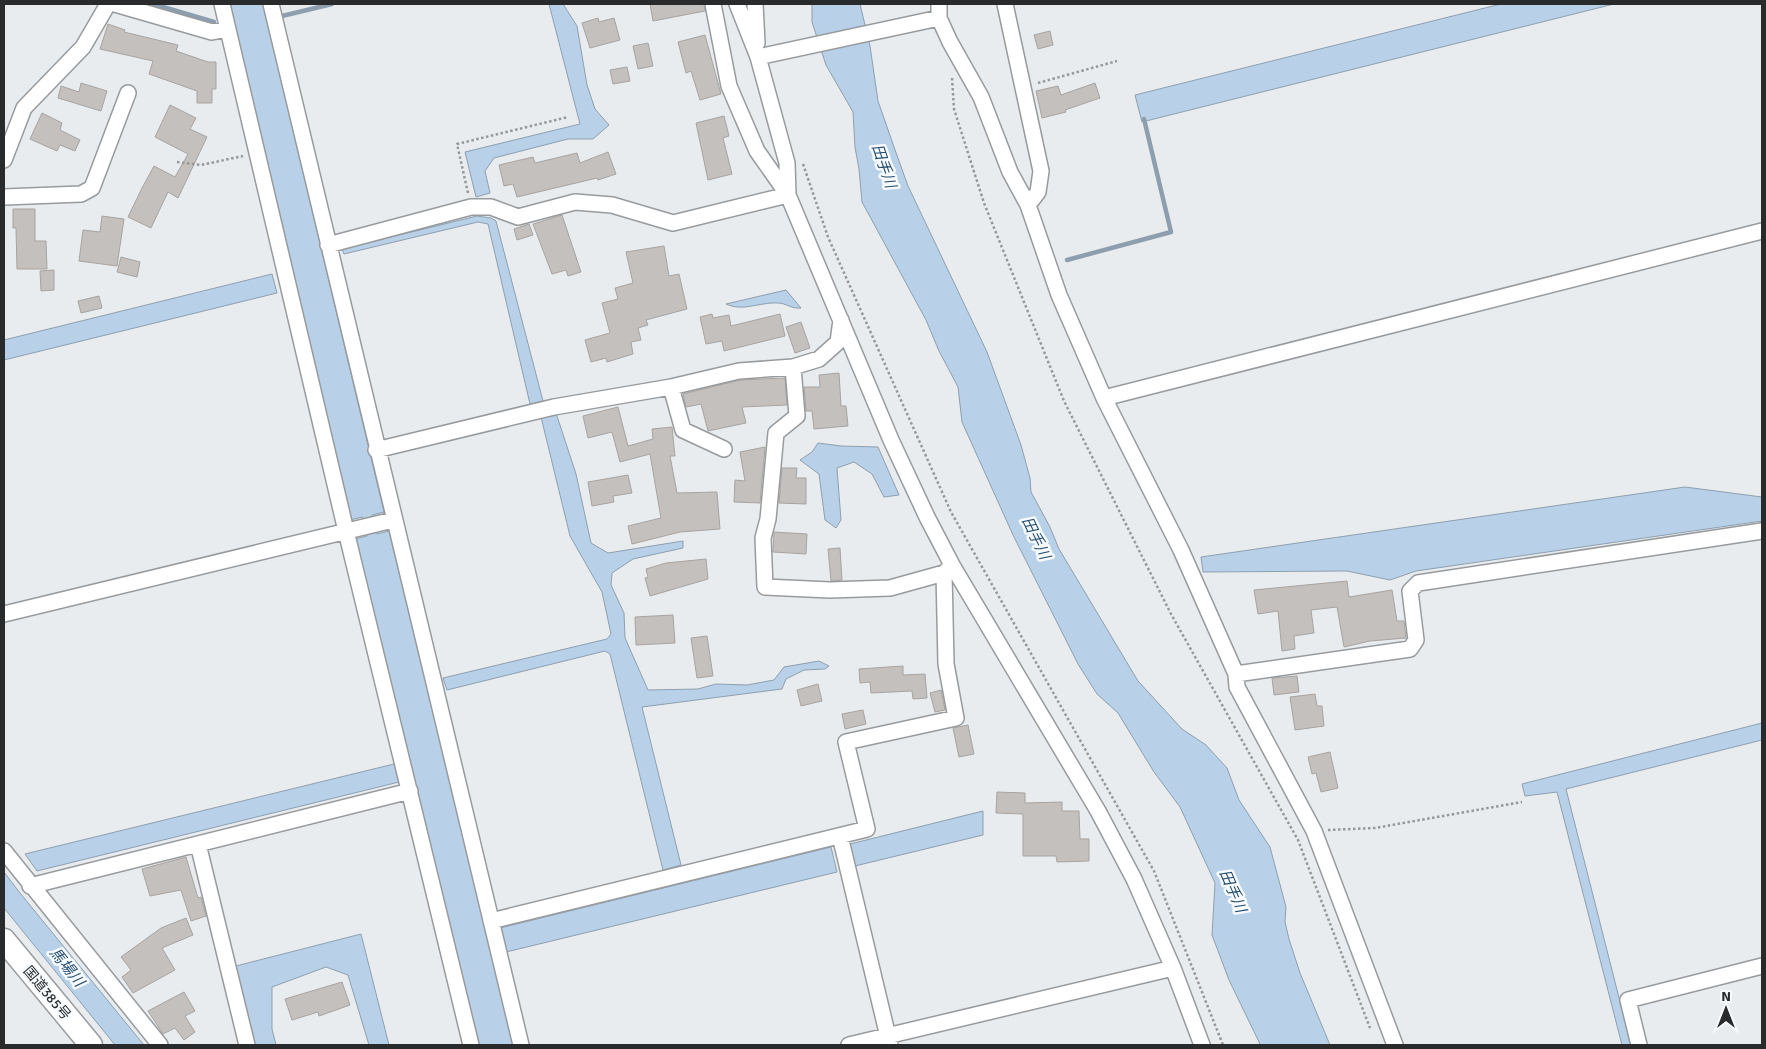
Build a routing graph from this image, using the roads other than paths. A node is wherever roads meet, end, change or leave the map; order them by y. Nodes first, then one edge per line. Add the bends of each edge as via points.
1 (108, 4) edge
2 (115, 4) edge
3 (222, 4) edge
4 (270, 4) edge
5 (713, 4) edge
6 (737, 4) edge
7 (755, 4) edge
8 (1005, 4) edge
9 (939, 11) edge
10 (228, 29) junction
11 (758, 57) junction
12 (128, 94) dead end
13 (4, 160) edge
14 (788, 195) junction
15 (4, 197) edge
16 (1028, 205) junction
17 (1762, 231) edge
18 (328, 245) junction
19 (841, 318) junction
20 (793, 367) junction
21 (671, 387) junction
22 (1104, 398) junction
23 (724, 449) dead end
24 (376, 450) junction
25 (386, 521) junction
26 (346, 531) junction
27 (1762, 532) edge
28 (948, 569) junction
29 (4, 614) edge
30 (1236, 674) junction
31 (410, 791) junction
32 (840, 836) junction
33 (198, 844) junction
34 (4, 851) edge
35 (30, 886) junction
36 (492, 921) junction
37 (4, 940) edge
38 (1762, 966) edge
39 (1173, 968) junction
40 (888, 1041) edge
41 (91, 1045) edge
42 (160, 1045) edge
43 (247, 1045) edge
44 (471, 1045) edge
45 (521, 1045) edge
46 (849, 1045) edge
47 (1202, 1045) edge
48 (1395, 1045) edge
49 (1638, 1045) edge

1 - 13 street via 83,47 24,108
2 - 10 street via 212,32
3 - 10 street
4 - 18 street
5 - 14 street via 729,86 757,151
6 - 11 street
7 - 11 street
8 - 16 street via 1041,171 1038,192
9 - 11 street via 916,23
9 - 16 street via 950,42 981,97 1010,172
10 - 26 street
11 - 14 street via 787,163
12 - 15 street via 92,188 81,194
14 - 18 street via 673,223 612,205 575,202 518,217 491,207 471,207
14 - 19 street
16 - 22 street via 1059,295
17 - 22 street
18 - 24 street
19 - 20 street via 838,342 819,359
19 - 28 street
20 - 21 street via 739,371
20 - 28 street via 797,416 776,433 768,519 763,538 765,587 890,588
21 - 23 street via 683,430
21 - 24 street via 554,407
22 - 30 street via 1185,558
24 - 25 street
25 - 26 street
25 - 36 street
26 - 29 street
26 - 31 street
27 - 30 street via 1418,583 1410,591 1416,640 1410,648
28 - 32 street via 946,664 956,718 846,742 867,829
28 - 39 street via 1098,811 1134,879
30 - 48 street via 1237,687 1314,831
31 - 33 street
31 - 44 street
32 - 36 street
32 - 40 street
33 - 35 street
33 - 43 street
34 - 35 street
35 - 42 street
36 - 45 street
37 - 41 highway, 国道385号
38 - 49 street via 1628,1000
39 - 40 street
39 - 47 street
40 - 46 street

